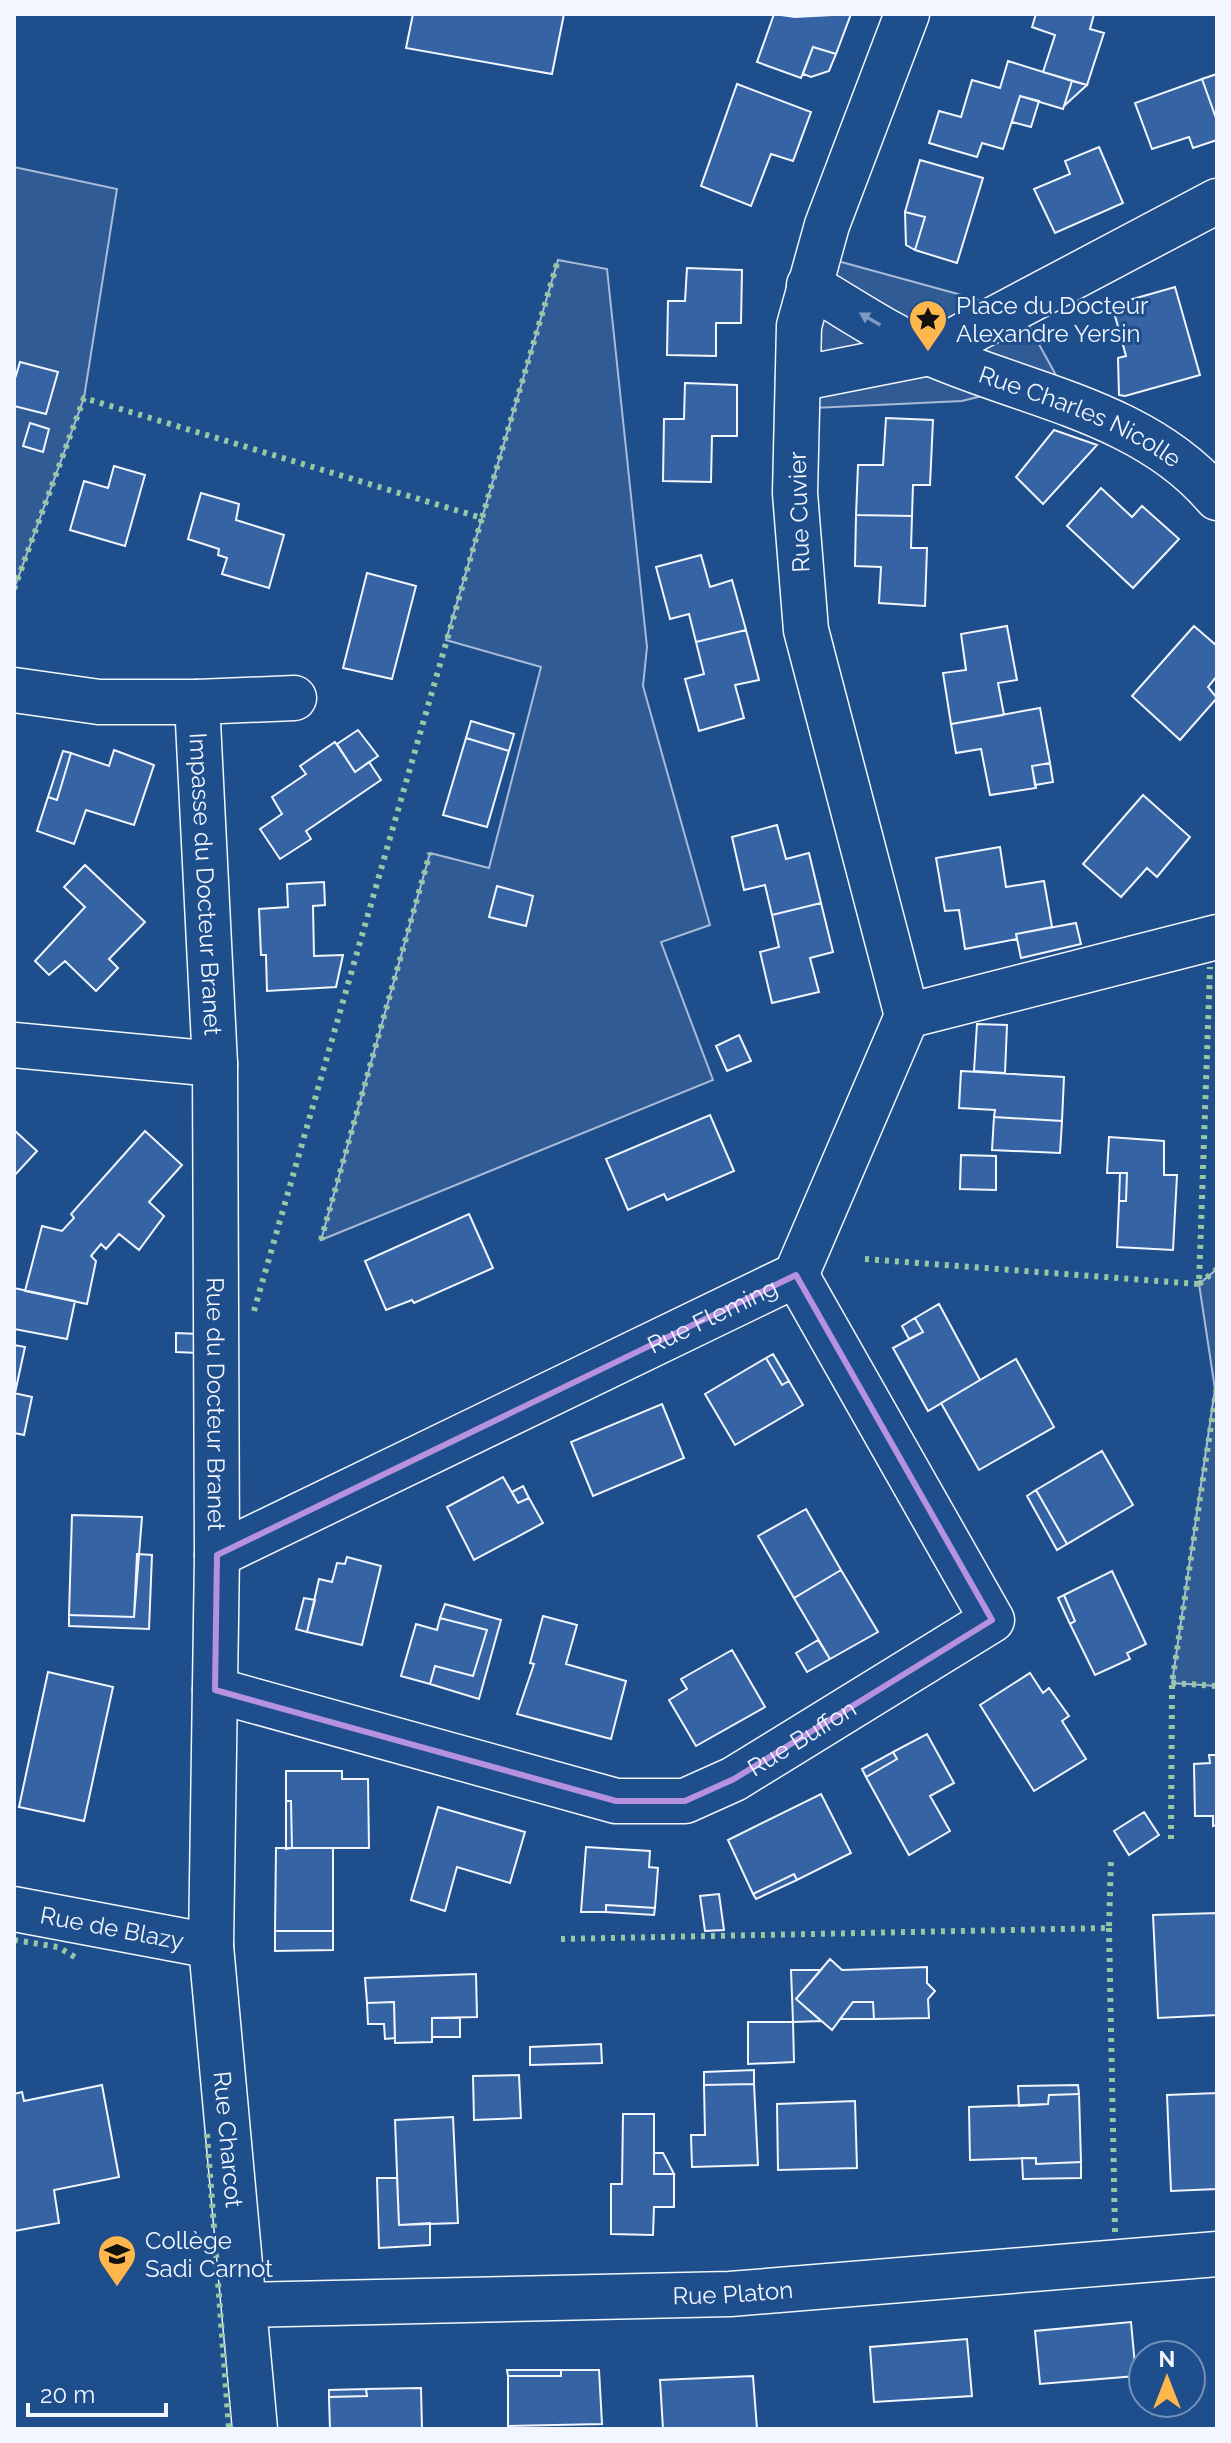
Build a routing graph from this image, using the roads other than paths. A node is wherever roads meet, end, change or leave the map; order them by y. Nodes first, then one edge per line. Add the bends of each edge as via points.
1 (907, 14) edge
2 (1217, 201) edge
3 (809, 285) junction
4 (930, 353) junction
5 (798, 379) junction
6 (1217, 498) edge
7 (14, 690) edge
8 (294, 698) dead end
9 (197, 702) junction
10 (1217, 937) edge
11 (907, 1016) junction
12 (14, 1045) edge
13 (215, 1064) junction
14 (796, 1275) junction
15 (217, 1555) junction
16 (215, 1690) junction
17 (14, 1909) edge
18 (211, 1946) junction
19 (1217, 2254) edge
20 (245, 2305) junction
21 (255, 2429) edge

1 - 3 street, Rue Cuvier
2 - 4 street
4 -> 3 street
3 - 5 street, Rue Cuvier via 799,326
4 - 5 street
4 - 6 street, Rue Charles Nicolle via 1141,436 1202,480
5 - 11 street, Rue Cuvier via 795,493 806,630
7 - 9 street, Impasse du Docteur Branet via 99,702
8 - 9 street, Impasse du Docteur Branet
9 - 13 street, Impasse du Docteur Branet
10 - 11 street
11 - 14 street, Rue Fleming
12 - 13 street
13 - 15 street, Rue du Docteur Branet
14 - 15 street, Rue Fleming
14 - 16 street, Rue Buffon via 992,1620 734,1779 685,1801 616,1801
15 - 16 street, Rue du Docteur Branet
16 - 18 street, Rue du Docteur Branet
17 - 18 street, Rue de Blazy
18 - 20 street, Rue Charcot
19 - 20 street, Rue Platon via 730,2294
20 - 21 street, Rue Charcot

